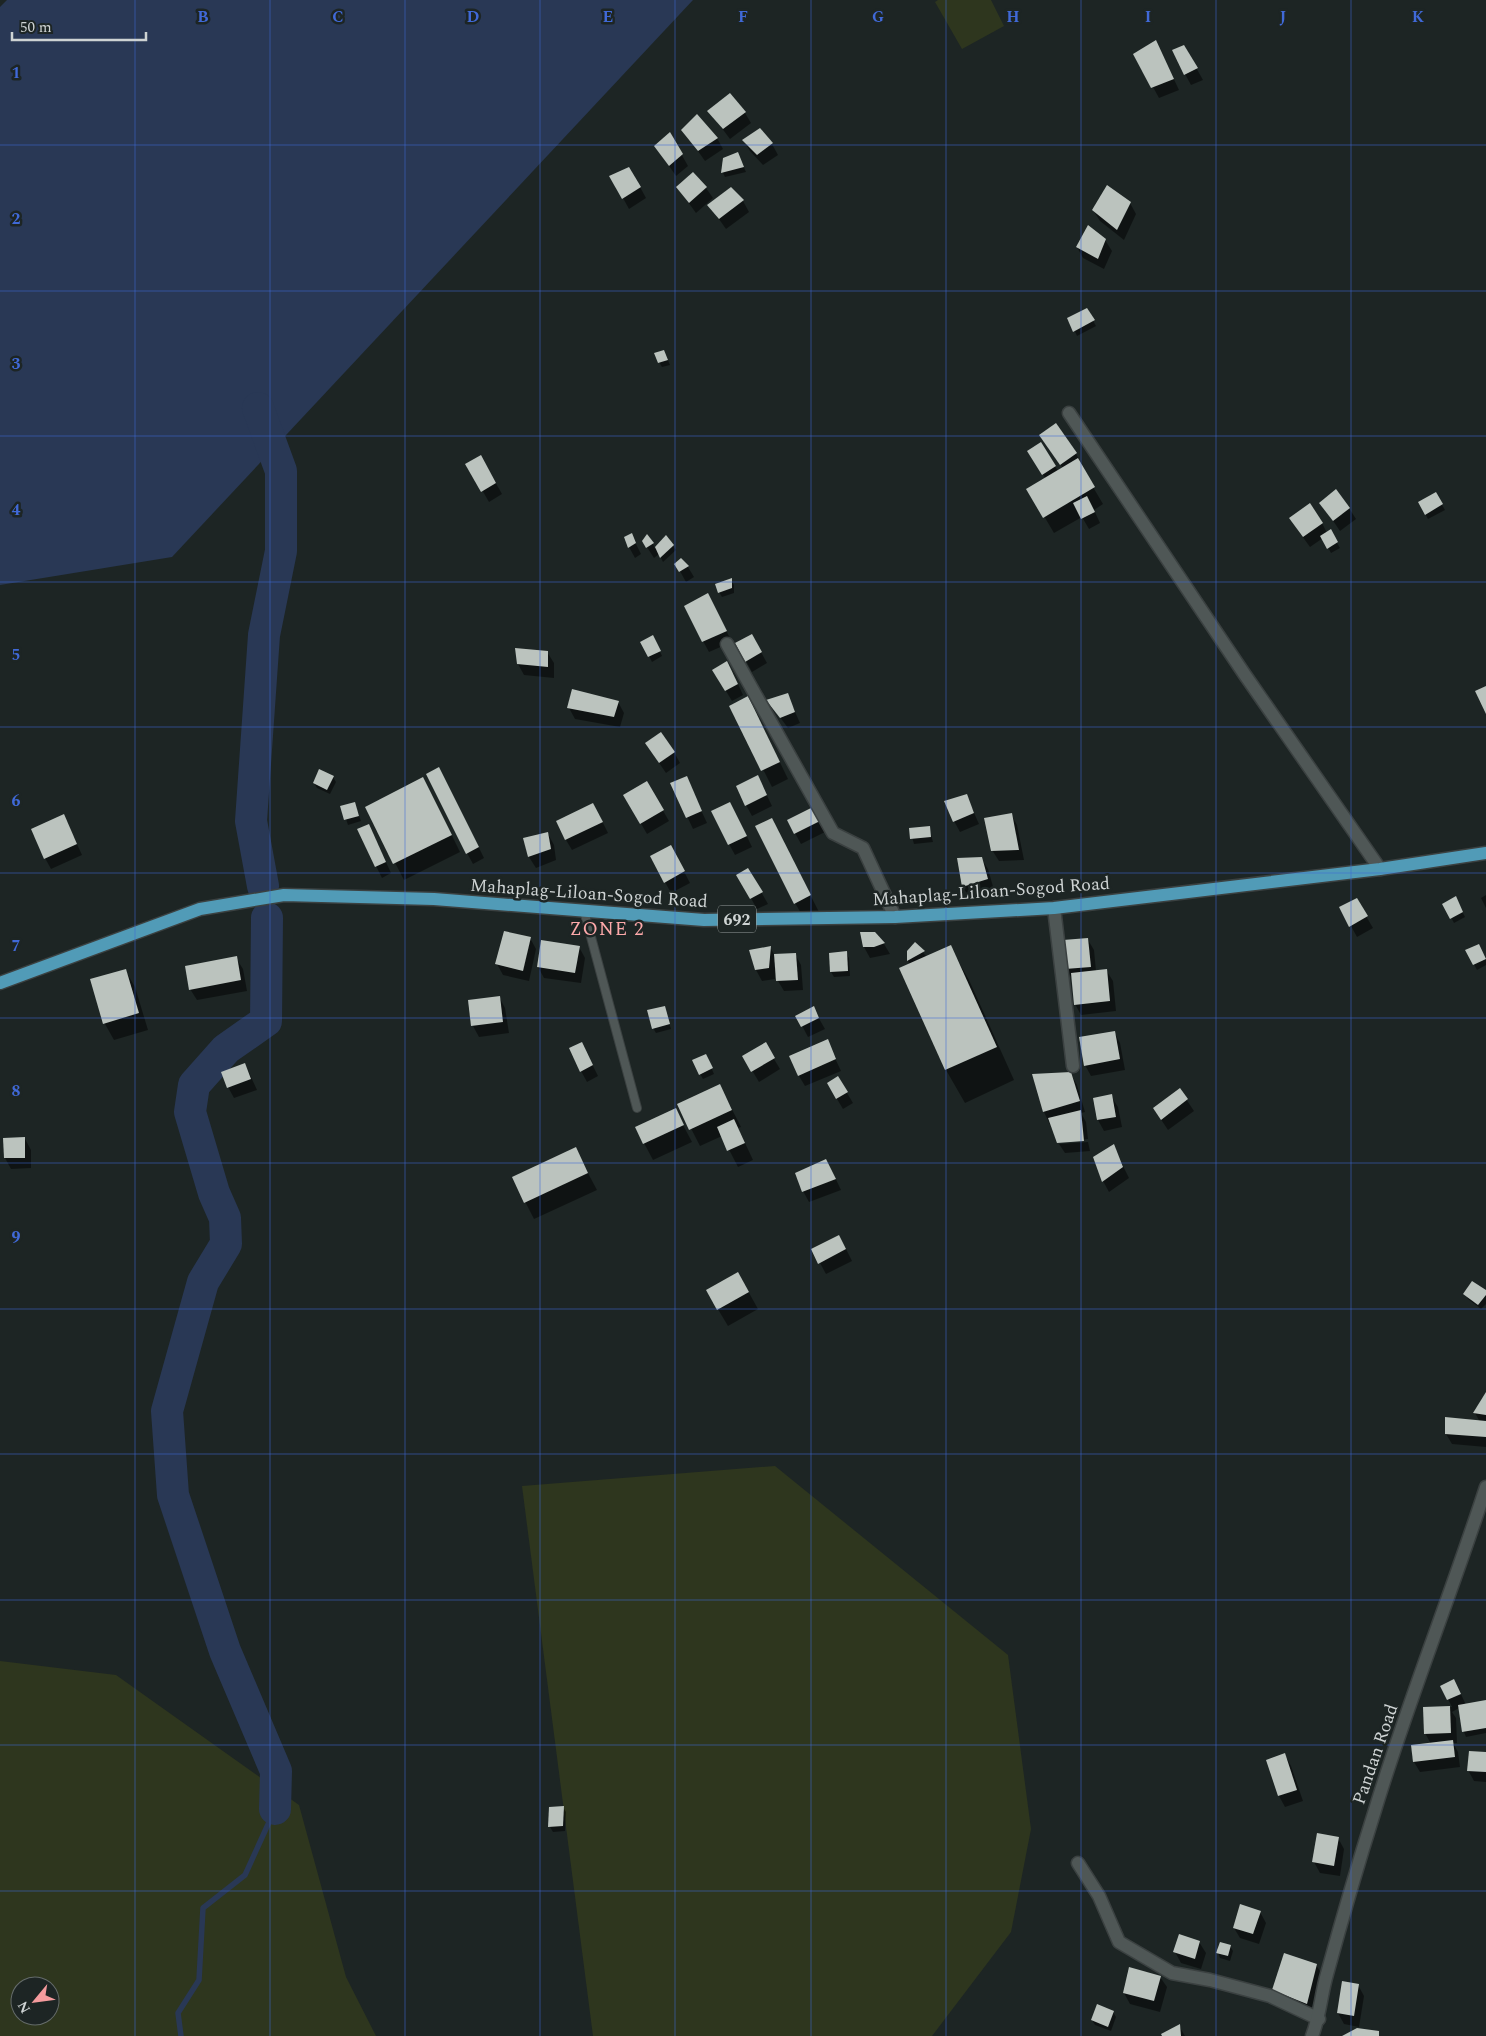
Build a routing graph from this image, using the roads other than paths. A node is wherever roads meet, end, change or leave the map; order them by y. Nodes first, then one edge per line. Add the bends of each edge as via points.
1 (1069, 413) dead end
2 (727, 644) dead end
3 (1486, 853) edge
4 (1380, 869) junction
5 (1054, 908) junction
6 (584, 911) junction
7 (895, 917) junction
8 (0, 984) edge
9 (1072, 1066) dead end
10 (637, 1108) dead end
11 (1486, 1487) edge
12 (1484, 1502) edge
13 (1078, 1863) dead end
14 (1319, 2019) junction
15 (1312, 2036) edge

1 - 4 street
2 - 7 street via 833,833 863,848
3 - 4 main road, Mahaplag-Liloan-Sogod Road / 692
4 - 5 main road, Mahaplag-Liloan-Sogod Road / 692
5 - 7 main road, Mahaplag-Liloan-Sogod Road / 692
5 - 9 street
6 - 7 main road, Mahaplag-Liloan-Sogod Road / 692 via 704,920
6 - 8 main road, Mahaplag-Liloan-Sogod Road / 692 via 434,899 284,895 200,909
6 - 10 lane
11 - 12 street, Pandan Road
12 - 14 street, Pandan Road via 1382,1787 1325,1982
13 - 14 street via 1099,1896 1119,1942 1172,1973 1270,1996
14 - 15 street, Pandan Road

